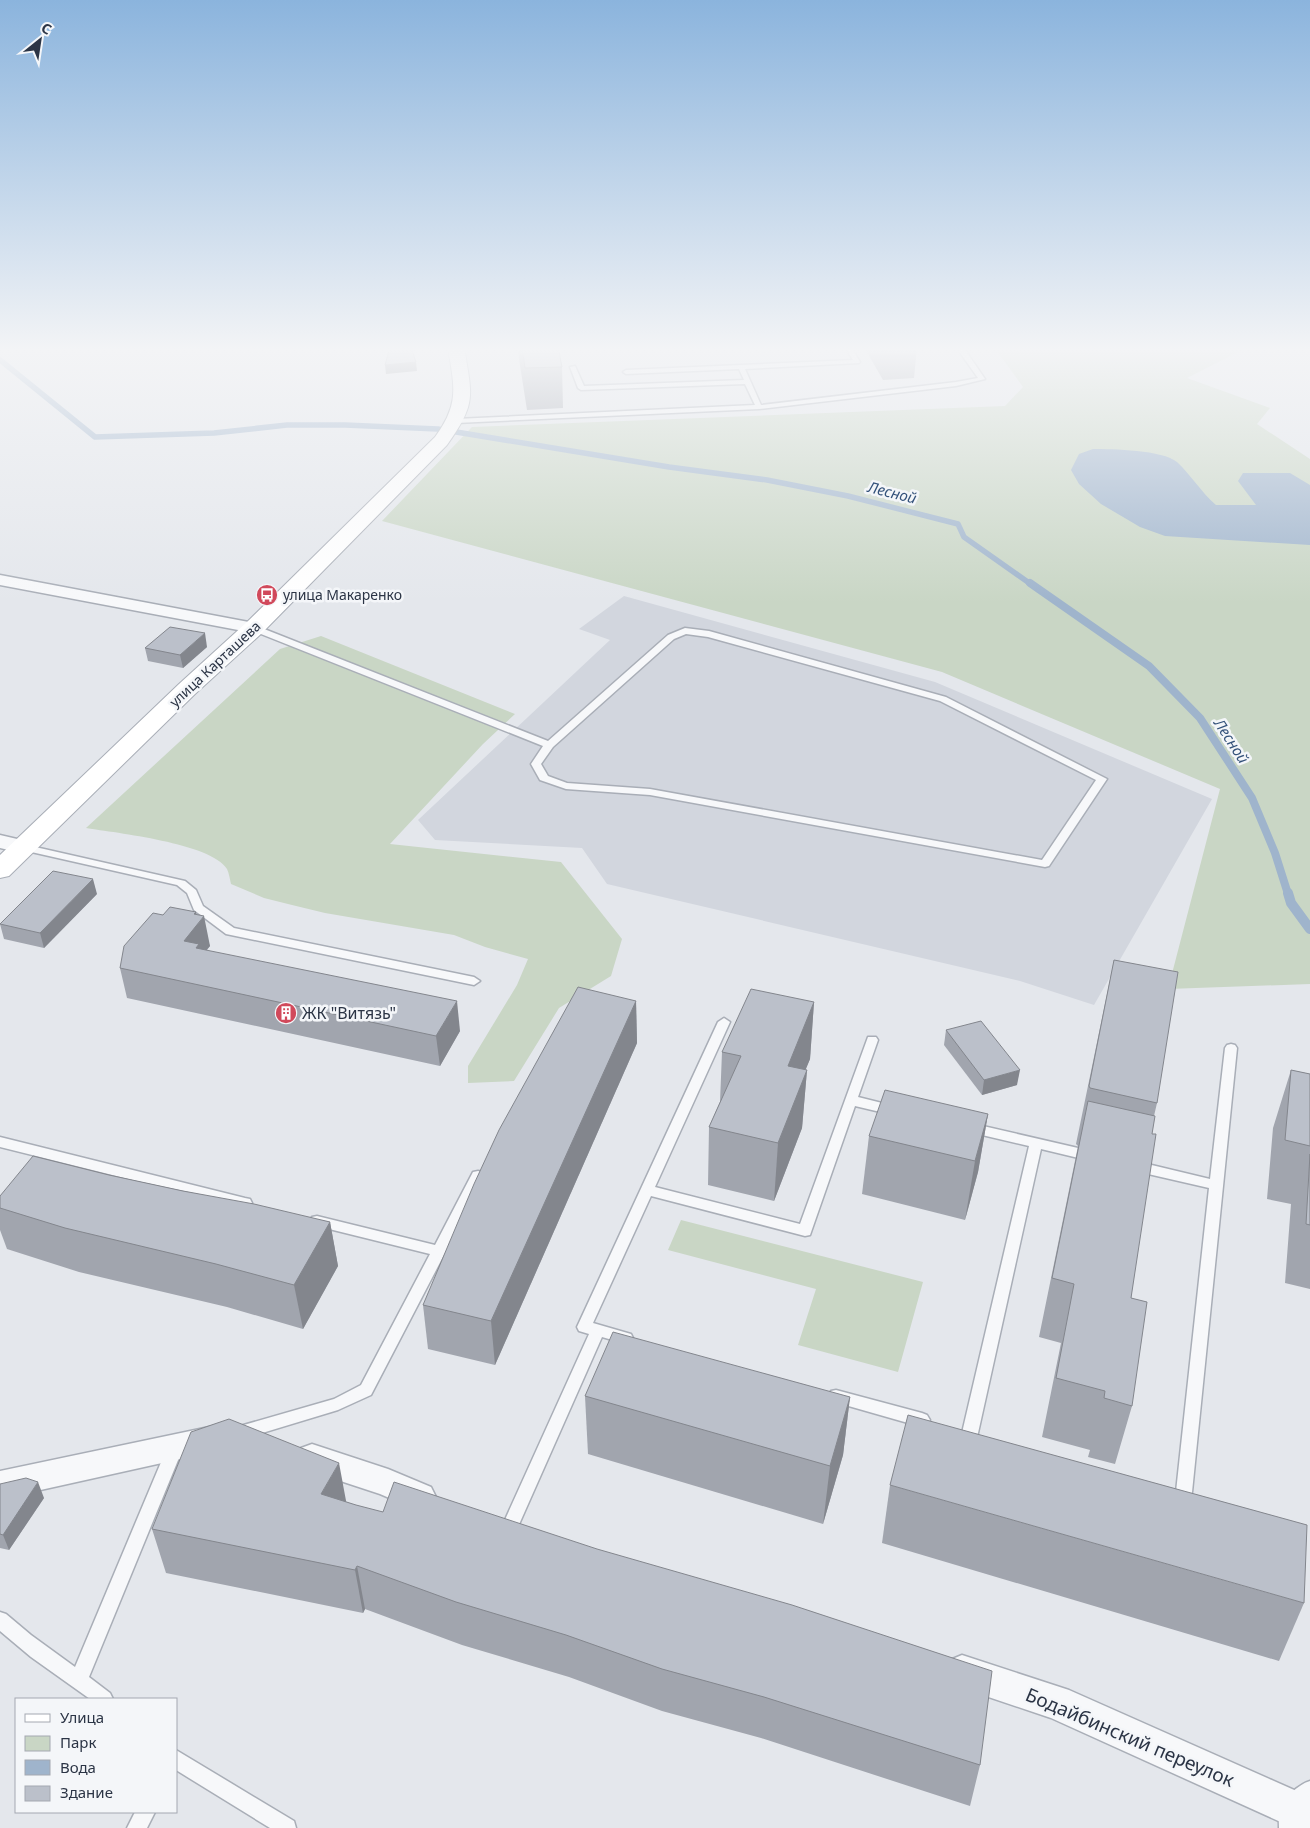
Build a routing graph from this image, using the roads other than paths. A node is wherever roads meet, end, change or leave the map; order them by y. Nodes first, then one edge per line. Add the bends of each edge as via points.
1 (447, 432) edge
2 (0, 580) edge
3 (254, 628) junction
4 (550, 745) junction
5 (11, 844) edge
6 (0, 870) edge
7 (474, 981) dead end
8 (724, 1022) dead end
9 (872, 1040) dead end
10 (1231, 1048) dead end
11 (851, 1100) junction
12 (906, 1113) edge
13 (953, 1124) edge
14 (0, 1142) edge
15 (1036, 1143) junction
16 (1102, 1158) edge
17 (1122, 1163) edge
18 (484, 1164) edge
19 (1216, 1185) junction
20 (646, 1190) junction
21 (258, 1206) edge
22 (305, 1218) edge
23 (439, 1251) junction
24 (598, 1330) junction
25 (636, 1341) edge
26 (817, 1391) edge
27 (970, 1433) junction
28 (237, 1434) junction
29 (988, 1438) edge
30 (175, 1448) junction
31 (0, 1485) edge
32 (1166, 1487) edge
33 (1184, 1492) junction
34 (1202, 1497) edge
35 (493, 1526) joint
36 (0, 1620) edge
37 (932, 1663) edge
38 (79, 1679) junction
39 (103, 1698) edge
40 (178, 1762) edge
41 (1299, 1810) edge
42 (145, 1813) edge
43 (136, 1828) edge
44 (287, 1828) edge

1 - 3 main road, улица Карташева
2 - 3 street
3 - 4 lane
3 - 5 main road, улица Карташева
4 - 4 lane via 536,764 544,778 566,786 650,792 1045,864 1102,780 944,699 709,634 685,631 671,637
5 - 6 main road, улица Карташева
5 - 7 lane via 181,883 192,892 198,908 230,931
8 - 20 lane
9 - 11 lane
10 - 19 lane
11 - 12 lane
11 - 20 lane via 805,1231
13 - 15 lane
14 - 21 lane
15 - 16 lane
15 - 27 lane
17 - 19 lane
18 - 23 lane
19 - 33 lane
20 - 24 lane via 584,1327
22 - 23 lane
23 - 28 lane via 366,1390 338,1404
24 - 25 lane
24 - 35 lane
26 - 27 lane
27 - 29 lane
28 - 30 street
28 - 35 street via 388,1483
30 - 31 street
30 - 38 lane
32 - 33 lane
33 - 34 lane
36 - 38 lane
37 - 41 street, Бодайбинский переулок via 1056,1702
38 - 39 lane
40 - 44 lane
42 - 43 lane

